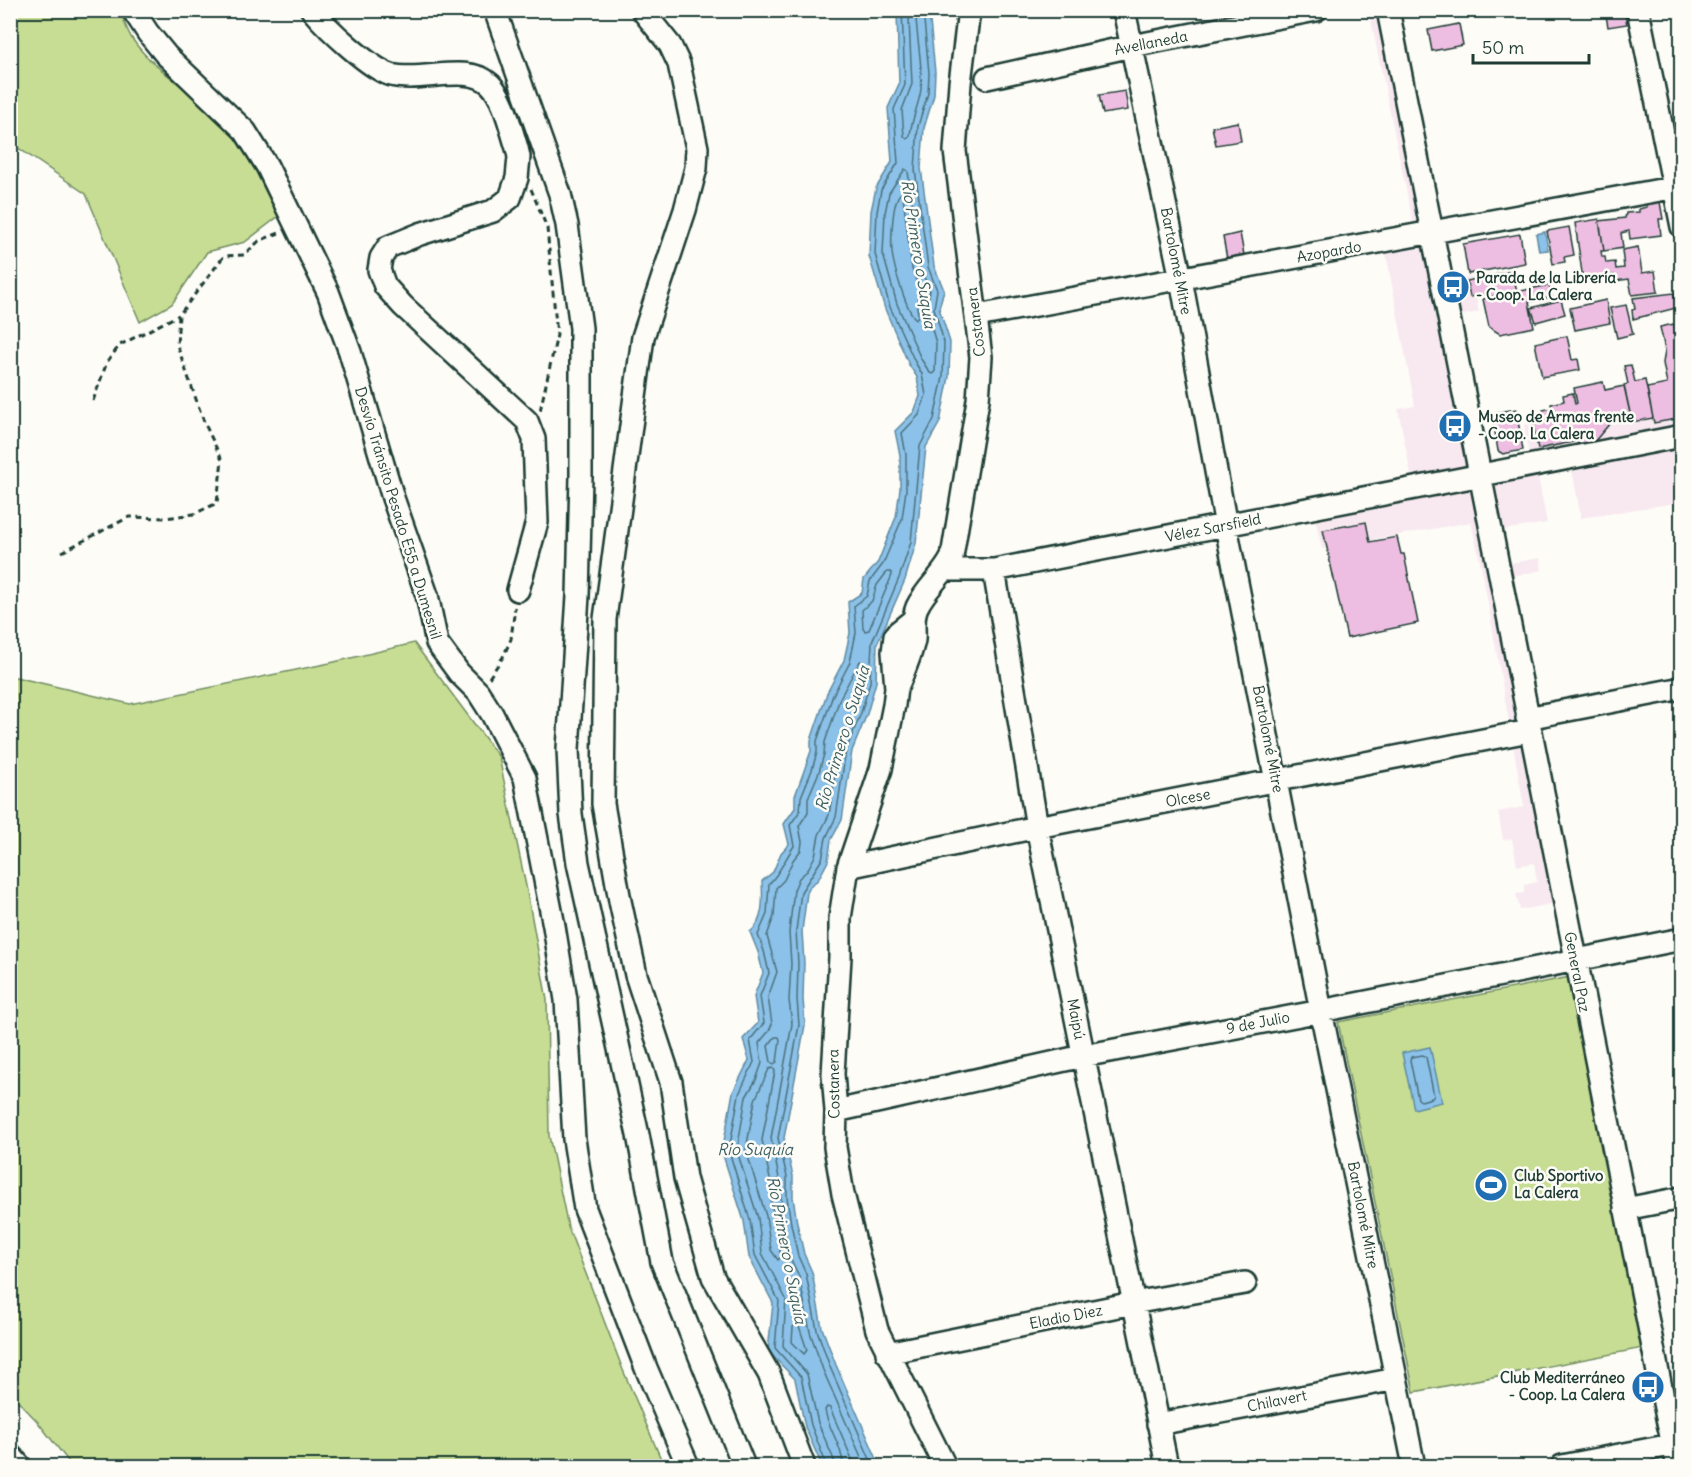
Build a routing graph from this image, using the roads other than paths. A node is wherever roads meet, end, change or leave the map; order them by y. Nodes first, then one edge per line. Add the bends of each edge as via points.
1 (133, 10) edge
2 (312, 10) edge
3 (495, 10) edge
4 (642, 10) edge
5 (969, 10) edge
6 (1124, 10) edge
7 (1316, 10) edge
8 (1388, 10) edge
9 (1638, 10) edge
10 (1132, 46) junction
11 (987, 78) dead end
12 (1678, 187) edge
13 (1682, 227) edge
14 (1432, 233) junction
15 (1180, 279) junction
16 (977, 316) junction
17 (1682, 436) edge
18 (1479, 476) junction
19 (1226, 526) junction
20 (946, 570) junction
21 (994, 570) junction
22 (518, 590) road end
23 (1682, 688) edge
24 (1528, 724) junction
25 (1277, 780) junction
26 (1037, 827) junction
27 (848, 867) junction
28 (1682, 939) edge
29 (1575, 960) junction
30 (1321, 1011) junction
31 (1083, 1056) junction
32 (836, 1111) junction
33 (1682, 1198) edge
34 (1625, 1209) junction
35 (1245, 1283) dead end
36 (1133, 1303) junction
37 (887, 1353) junction
38 (1396, 1379) junction
39 (1158, 1424) junction
40 (1678, 1444) edge
41 (10, 1455) edge
42 (20, 1467) edge
43 (688, 1467) edge
44 (744, 1467) edge
45 (804, 1467) edge
46 (945, 1467) edge
47 (1167, 1467) edge
48 (1414, 1467) edge
49 (1562, 1467) edge
50 (1678, 1467) edge

1 - 43 street, Desvío Tránsito Pesado E55 a Dumesnil via 166,55 245,131 267,166 328,292 350,352 393,498 427,595 437,643 478,692 519,765 531,803 566,1000 574,1139 585,1209
2 - 22 street via 370,63 390,75 464,75 482,79 497,92 519,157 510,198 494,211 388,247 379,270 385,286 403,306 527,421 534,439 537,522
3 - 44 street via 560,194 581,328 578,596 568,749 578,863 662,1262
4 - 45 street via 670,45 679,64 697,148 685,210 643,337 605,619 603,804 636,975 670,1082 685,1178 713,1277 769,1374
5 - 16 street, Costanera via 955,151
6 - 10 street, Bartolomé Mitre
7 - 10 street, Avellaneda
8 - 14 street, General Paz
9 - 12 street
10 - 11 street, Avellaneda
10 - 15 street, Bartolomé Mitre
12 - 13 street
12 - 14 street, Azopardo
14 - 15 street, Azopardo
14 - 18 street, General Paz
15 - 16 street, Azopardo
15 - 19 street, Bartolomé Mitre
16 - 20 street, Costanera via 981,357 978,400 954,546
17 - 18 street, Vélez Sarsfield
18 - 19 street, Vélez Sarsfield
18 - 24 street, General Paz
19 - 21 street, Vélez Sarsfield
19 - 25 street, Bartolomé Mitre
20 - 21 street, Vélez Sarsfield
20 - 27 street, Costanera via 924,596 913,620 895,636 896,688 881,769
21 - 26 street, Maipú
23 - 24 street, Olcese
24 - 25 street, Olcese
24 - 29 street, General Paz
25 - 26 street, Olcese
25 - 30 street, Bartolomé Mitre
26 - 27 street, Olcese
26 - 31 street, Maipú
27 - 32 street, Costanera via 840,918 833,1074
28 - 29 street, 9 de Julio
29 - 30 street, 9 de Julio
29 - 34 street, General Paz
30 - 31 street, 9 de Julio
30 - 38 street, Bartolomé Mitre
31 - 32 street, 9 de Julio
31 - 36 street, Maipú
32 - 37 street, Costanera via 835,1147 843,1194 877,1330
33 - 34 street
34 - 40 street, General Paz via 1668,1423
35 - 36 street, Eladio Diez
36 - 37 street, Eladio Diez
36 - 39 street, Maipú
37 - 46 street, Costanera
38 - 39 street, Chilavert
38 - 48 street, Bartolomé Mitre
39 - 47 street, Maipú
40 - 49 street
40 - 50 street, General Paz
41 - 42 street

